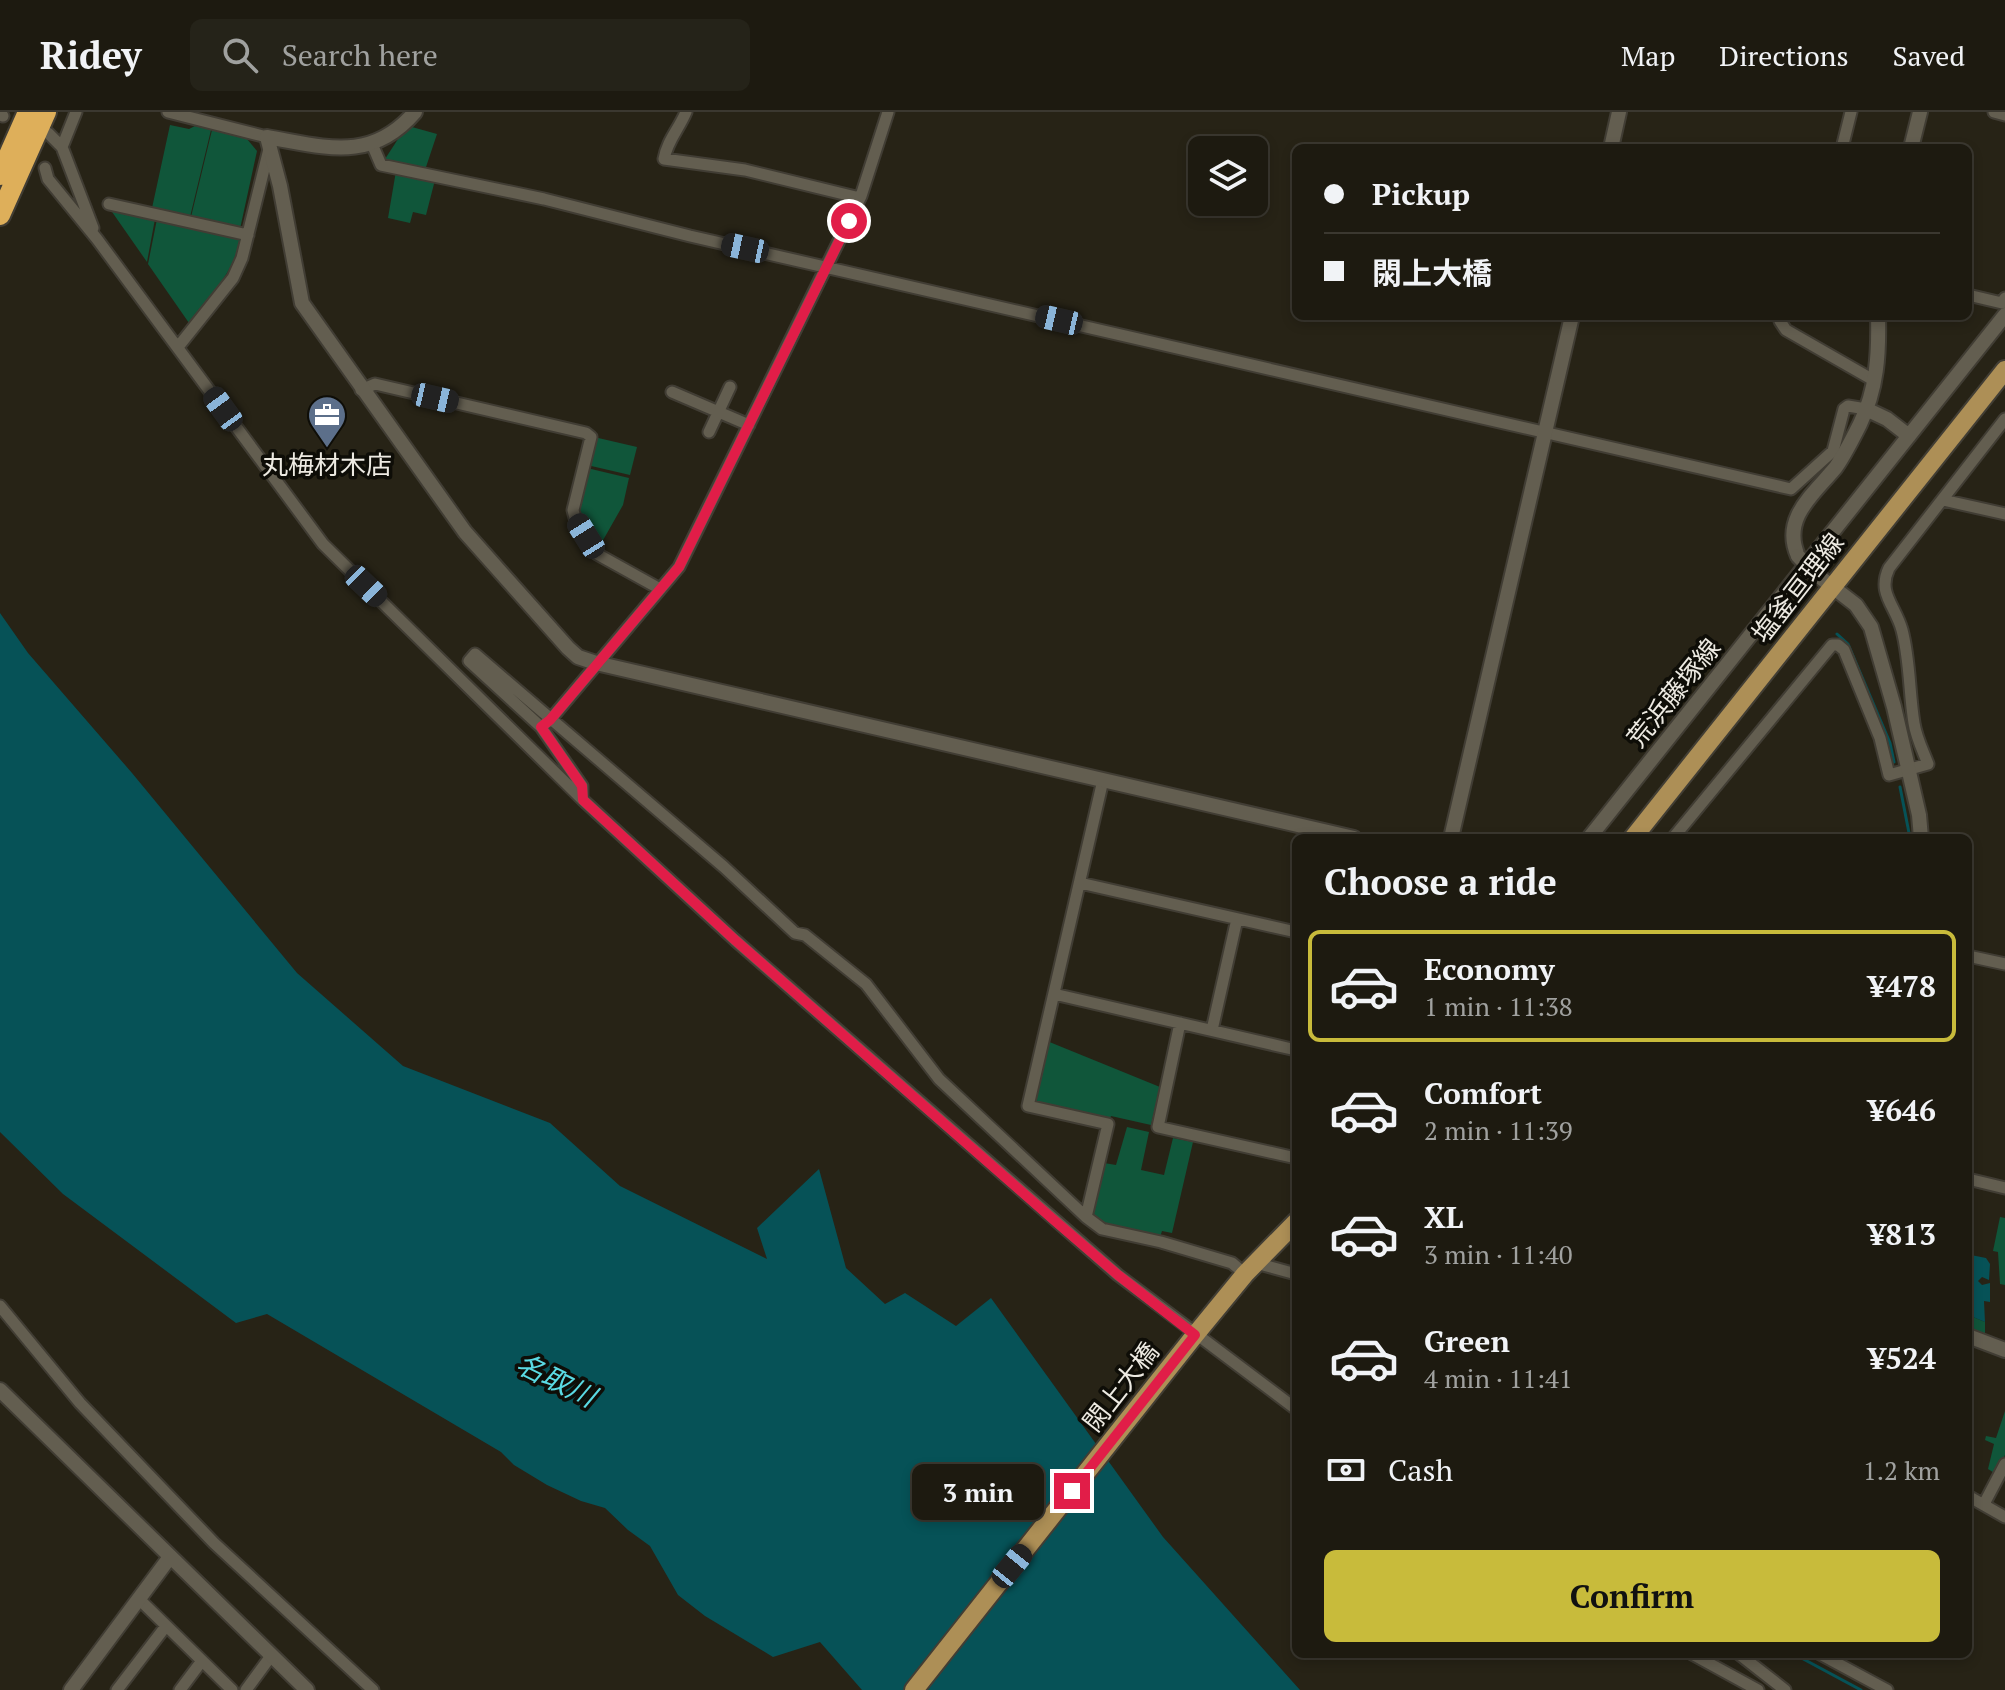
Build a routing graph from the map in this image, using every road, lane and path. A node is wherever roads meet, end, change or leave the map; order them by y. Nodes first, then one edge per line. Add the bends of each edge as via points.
1 (28, 112) edge
2 (76, 112) edge
3 (168, 112) edge
4 (415, 112) edge
5 (686, 112) edge
6 (888, 112) edge
7 (1619, 112) edge
8 (1851, 112) edge
9 (1920, 112) edge
10 (1994, 112) edge
11 (2005, 115) edge
12 (47, 122) edge
13 (268, 142) junction
14 (372, 144) junction
15 (1612, 144) edge
16 (1843, 144) edge
17 (1912, 144) edge
18 (62, 147) junction
19 (22, 149) junction
20 (45, 168) dead end
21 (0, 175) edge
22 (860, 198) junction
23 (109, 204) dead end
24 (0, 215) edge
25 (248, 235) junction
26 (97, 239) junction
27 (827, 266) junction
28 (1972, 296) edge
29 (2005, 298) edge
30 (2005, 315) edge
31 (1571, 320) edge
32 (1780, 320) edge
33 (1878, 320) edge
34 (178, 347) junction
35 (2005, 370) edge
36 (1875, 381) junction
37 (730, 387) dead end
38 (361, 390) junction
39 (672, 392) dead end
40 (1866, 409) junction
41 (718, 412) junction
42 (2005, 419) edge
43 (749, 425) junction
44 (1545, 431) junction
45 (709, 432) dead end
46 (1909, 436) junction
47 (1943, 500) junction
48 (2005, 514) edge
49 (1832, 586) junction
50 (660, 589) junction
51 (596, 663) junction
52 (546, 723) junction
53 (1908, 771) junction
54 (1103, 780) junction
55 (582, 799) junction
56 (1337, 834) edge
57 (1452, 834) edge
58 (1592, 834) edge
59 (1636, 834) edge
60 (1676, 834) edge
61 (1921, 834) edge
62 (1080, 883) junction
63 (1237, 919) junction
64 (1292, 931) edge
65 (1972, 957) edge
66 (2005, 964) edge
67 (1054, 994) junction
68 (1180, 1023) junction
69 (1212, 1030) junction
70 (1292, 1049) edge
71 (1292, 1157) edge
72 (1972, 1180) edge
73 (2005, 1188) edge
74 (1086, 1217) junction
75 (1292, 1226) edge
76 (1251, 1269) junction
77 (1292, 1274) edge
78 (0, 1306) edge
79 (1972, 1338) edge
80 (1192, 1339) junction
81 (2005, 1350) edge
82 (0, 1390) edge
83 (1292, 1406) edge
84 (2005, 1464) edge
85 (1972, 1498) edge
86 (1984, 1504) junction
87 (2005, 1517) edge
88 (170, 1557) junction
89 (140, 1600) junction
90 (166, 1626) junction
91 (271, 1656) junction
92 (1699, 1658) edge
93 (1744, 1658) edge
94 (1827, 1658) edge
95 (201, 1662) junction
96 (71, 1690) edge
97 (117, 1690) edge
98 (180, 1690) edge
99 (232, 1690) edge
100 (246, 1690) edge
101 (307, 1690) edge
102 (373, 1690) edge
103 (914, 1690) edge
104 (1758, 1690) edge
105 (1785, 1690) edge
106 (1887, 1690) edge

1 - 19 highway
2 - 18 street
3 - 13 street
4 - 14 street via 402,127
5 - 22 street via 664,159 745,170
6 - 22 street
7 - 15 street
8 - 16 street
9 - 17 street
10 - 11 street
12 - 18 street
12 - 19 highway
13 - 14 street via 345,149
13 - 25 street
13 - 38 street via 302,303
14 - 27 street via 381,165
18 - 26 street
19 - 21 highway
19 - 24 highway
20 - 26 street via 48,179
22 - 27 street
23 - 25 street
25 - 34 street via 233,278
26 - 34 street
27 - 43 street
27 - 44 street
28 - 29 street via 2002,303
30 - 46 street, 荒浜藤塚線
31 - 44 street
32 - 36 street via 1786,330
33 - 36 street
34 - 55 street via 323,544
35 - 49 main road, 塩釜亘理線
36 - 40 street
37 - 41 street
38 - 50 street via 375,384 586,433 591,437 575,518 597,554
38 - 51 street via 465,532 568,648
39 - 41 street
40 - 44 street via 1844,409 1833,451 1791,489
40 - 46 street
40 - 49 street, bridge via 1839,462 1797,513 1793,529 1798,556
41 - 43 street
41 - 45 street
42 - 47 street
43 - 50 street via 679,567
44 - 57 street
46 - 58 street, 荒浜藤塚線
47 - 48 street
47 - 53 street via 1884,578 1883,590 1905,641 1914,725 1928,764
49 - 53 street via 1856,605 1871,627
49 - 59 main road, 塩釜亘理線
50 - 51 street
51 - 52 street
51 - 54 street
52 - 52 street via 469,661 475,654
52 - 55 street via 582,786
52 - 74 street via 724,867 795,933 805,935 866,984 939,1079
53 - 60 street via 1889,775 1880,738 1844,650 1832,645
53 - 61 street
54 - 56 street
54 - 62 street
55 - 80 street via 735,940
62 - 63 street
62 - 67 street
63 - 64 street
63 - 69 street
65 - 66 street
67 - 68 street
67 - 74 street via 1028,1106 1108,1124
68 - 69 street
68 - 71 street via 1158,1127
69 - 70 street
72 - 73 street
74 - 76 street via 1102,1229
75 - 76 main road
76 - 77 street
76 - 80 main road
78 - 102 street via 80,1403 214,1543
79 - 81 street
80 - 83 street
80 - 103 main road, 閖上大橋
82 - 88 street
84 - 86 street
85 - 86 street
86 - 87 street
88 - 89 street
88 - 91 street
89 - 90 street
89 - 96 street
90 - 95 street
90 - 97 street
91 - 100 street
91 - 101 street
92 - 104 street
93 - 105 street
94 - 106 street
95 - 98 street
95 - 99 street

